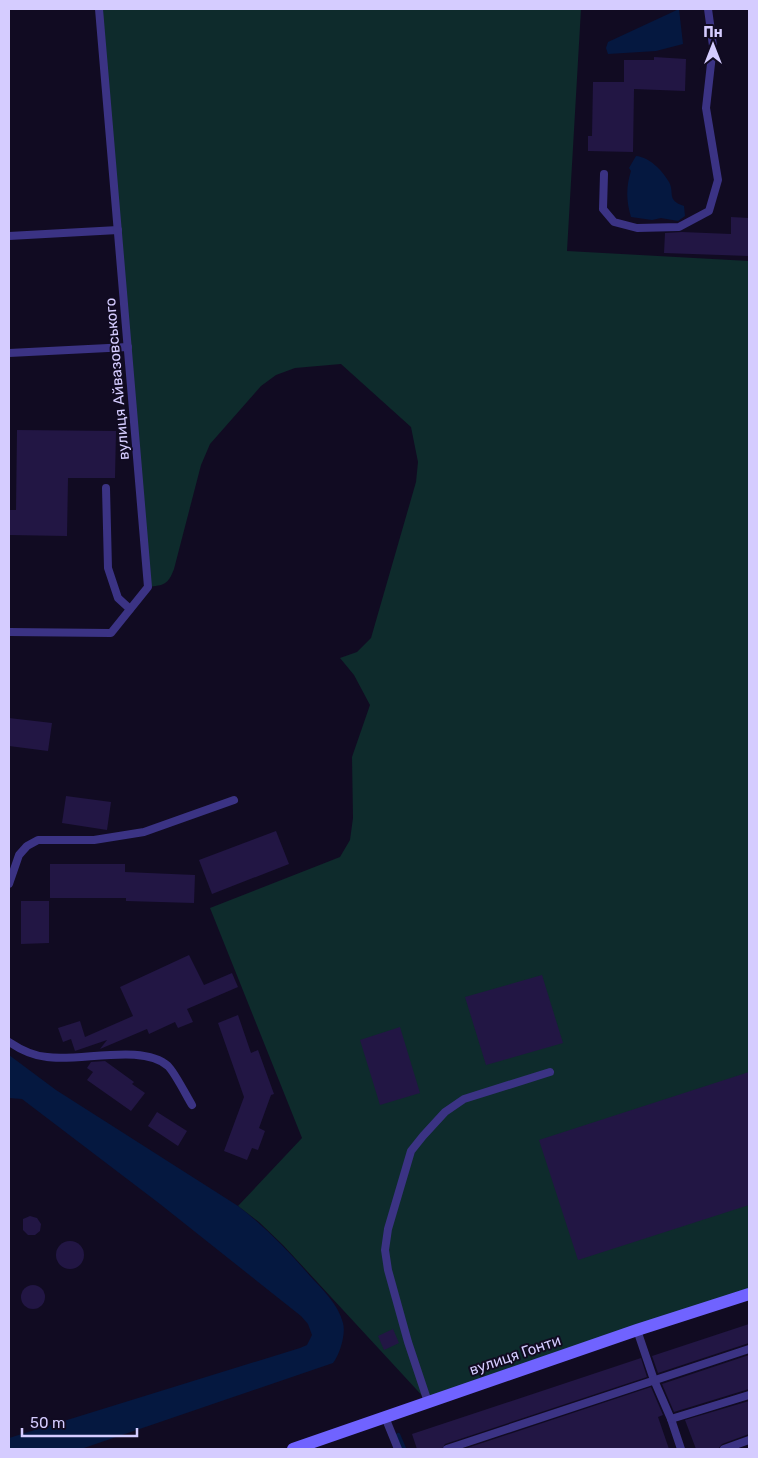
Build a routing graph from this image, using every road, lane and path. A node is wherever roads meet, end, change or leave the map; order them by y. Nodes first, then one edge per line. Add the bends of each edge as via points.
1 (99, 9) edge
2 (708, 9) edge
3 (604, 174) dead end
4 (118, 230) junction
5 (9, 236) edge
6 (128, 347) junction
7 (9, 353) edge
8 (106, 488) dead end
9 (130, 609) junction
10 (9, 632) edge
11 (234, 800) dead end
12 (9, 884) edge
13 (9, 1042) edge
14 (550, 1072) dead end
15 (192, 1105) dead end
16 (749, 1294) edge
17 (637, 1330) junction
18 (749, 1349) edge
19 (654, 1380) junction
20 (749, 1395) edge
21 (428, 1402) junction
22 (385, 1417) junction
23 (671, 1419) junction
24 (749, 1440) edge
25 (293, 1449) edge
26 (398, 1449) edge
27 (446, 1449) edge
28 (680, 1449) edge
29 (724, 1449) edge

1 - 4 lane, вулиця Айвазовського
2 - 3 lane via 713,46 706,108 718,180 709,211 679,228 637,228 614,222 603,209
4 - 5 lane
4 - 6 lane, вулиця Айвазовського
6 - 7 lane
6 - 9 lane, вулиця Айвазовського via 148,586
8 - 9 lane via 108,568 118,598
9 - 10 lane, вулиця Айвазовського via 111,633
11 - 12 lane via 144,832 94,840 38,840 19,855
13 - 15 lane via 29,1053 65,1059 136,1054 152,1057 168,1066
14 - 21 lane via 464,1099 445,1112 411,1151 385,1250 408,1342
16 - 17 street, вулиця Гонти
17 - 19 lane
17 - 21 street, вулиця Гонти
18 - 19 lane
19 - 23 lane
19 - 27 lane
20 - 23 lane
21 - 22 street, вулиця Гонти
22 - 25 street, вулиця Гонти
22 - 26 lane
23 - 28 lane
24 - 29 lane

